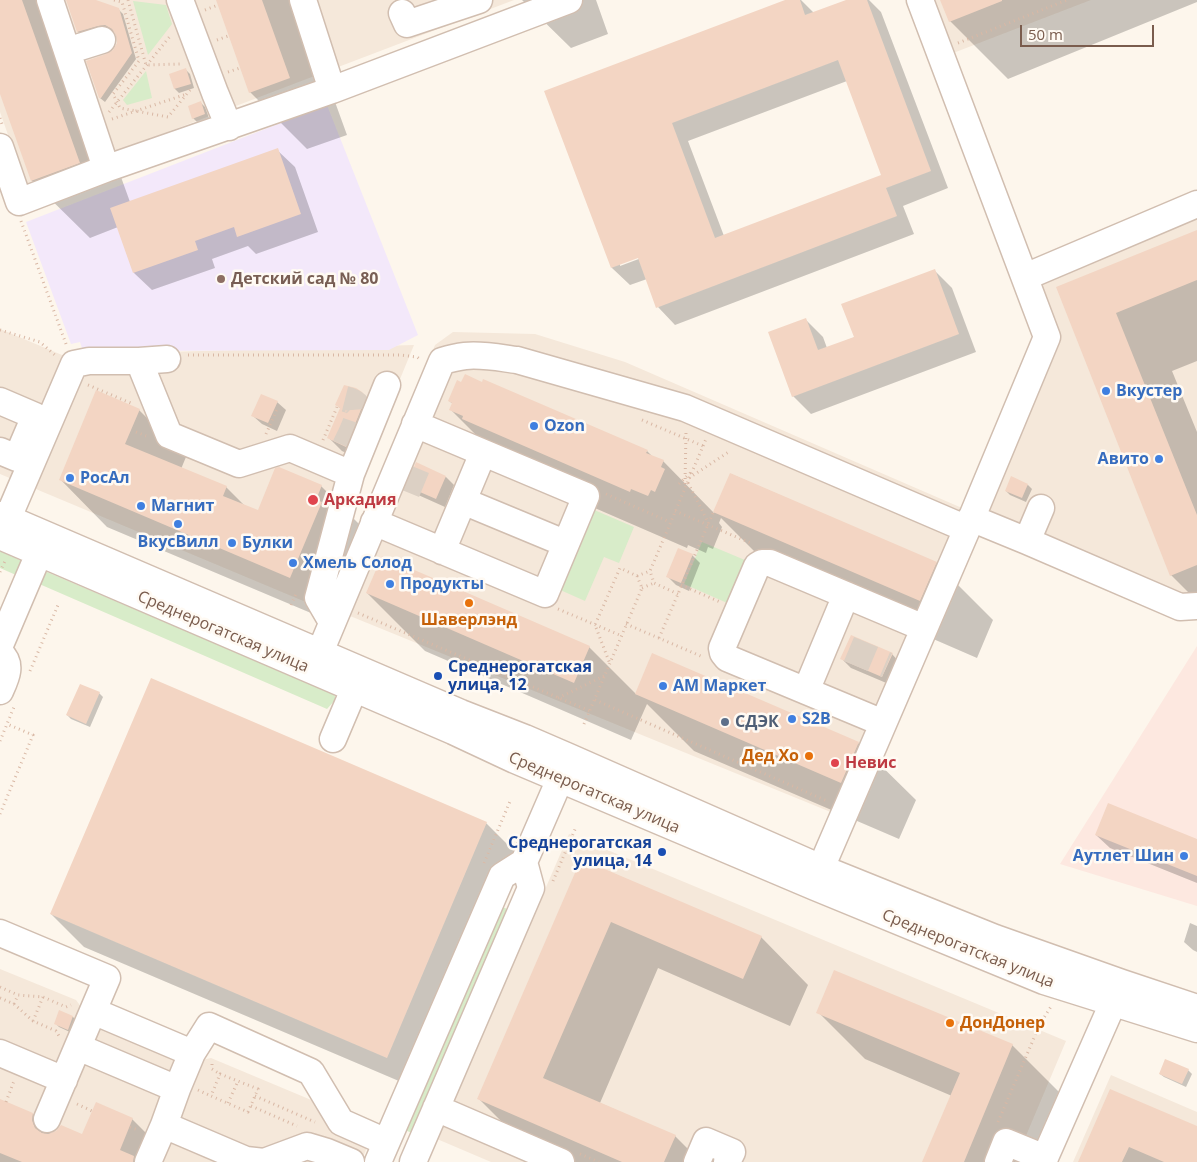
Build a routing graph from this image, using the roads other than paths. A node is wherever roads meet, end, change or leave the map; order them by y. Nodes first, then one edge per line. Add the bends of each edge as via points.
1 (50, 0) edge
2 (303, 0) edge
3 (479, 0) edge
4 (494, 0) edge
5 (569, 0) edge
6 (920, 0) edge
7 (183, 8) edge
8 (402, 13) dead end
9 (502, 25) junction
10 (101, 36) dead end
11 (66, 47) junction
12 (332, 90) junction
13 (229, 126) junction
14 (0, 147) edge
15 (105, 169) junction
16 (1197, 204) edge
17 (1025, 277) junction
18 (167, 359) road end
19 (139, 361) junction
20 (387, 384) dead end
21 (0, 401) edge
22 (415, 424) junction
23 (0, 450) edge
24 (483, 453) junction
25 (344, 463) junction
26 (463, 501) junction
27 (1041, 508) dead end
28 (374, 522) junction
29 (969, 524) junction
30 (2, 527) edge
31 (557, 540) dead end
32 (1027, 541) junction
33 (43, 544) junction
34 (442, 551) junction
35 (846, 595) junction
36 (1197, 606) edge
37 (336, 613) junction
38 (924, 628) junction
39 (0, 645) edge
40 (0, 653) edge
41 (316, 662) junction
42 (358, 679) junction
43 (0, 691) edge
44 (806, 691) junction
45 (883, 723) junction
46 (333, 739) dead end
47 (560, 779) junction
48 (524, 862) junction
49 (818, 877) junction
50 (3, 937) edge
51 (1113, 1003) junction
52 (84, 1008) junction
53 (1197, 1008) edge
54 (1197, 1028) edge
55 (69, 1042) junction
56 (0, 1053) edge
57 (192, 1053) junction
58 (64, 1080) junction
59 (177, 1089) junction
60 (436, 1108) junction
61 (48, 1119) dead end
62 (164, 1124) junction
63 (383, 1156) edge
64 (1044, 1160) edge
65 (246, 1161) edge
66 (148, 1162) edge
67 (351, 1162) edge
68 (413, 1162) edge
69 (561, 1162) edge
70 (697, 1162) edge
71 (727, 1162) edge
72 (998, 1162) edge

1 - 11 street
2 - 12 street
3 - 8 street via 407,24
4 - 9 street
5 - 9 street
6 - 17 street
7 - 13 street
9 - 12 street
10 - 11 street
11 - 15 street
12 - 13 street
13 - 15 street
14 - 15 street via 19,202
16 - 17 street
17 - 29 street via 1047,337
18 - 19 street
19 - 25 street via 169,435 239,464 290,448
19 - 30 street via 89,361 77,372
20 - 25 street
21 - 23 street via 35,416 17,458
22 - 24 street
22 - 28 street via 399,472
22 - 29 street via 442,360 466,356 517,360 685,408
24 - 26 street
24 - 34 street via 586,496 545,594
25 - 37 street via 318,598
26 - 31 street
26 - 34 street
27 - 32 street
28 - 34 street
28 - 37 street
29 - 32 street
29 - 38 street
30 - 33 street, Среднерогатская улица
32 - 36 street via 1180,607
33 - 39 street
33 - 41 street, Среднерогатская улица
35 - 38 street
35 - 44 street
35 - 44 street via 770,563 762,563 757,566 738,609 722,648 727,658
37 - 41 street
38 - 45 street via 896,669
40 - 43 street via 8,670
41 - 42 street, Среднерогатская улица
42 - 46 street
42 - 47 street, Среднерогатская улица via 453,731
42 - 49 street, Среднерогатская улица via 460,713 551,749
44 - 45 street
45 - 49 street
47 - 48 street
47 - 49 street, Среднерогатская улица
48 - 60 street via 532,888
48 - 63 street via 502,876
49 - 51 street, Среднерогатская улица via 1044,981
49 - 53 street, Среднерогатская улица
50 - 52 street via 107,978
51 - 54 street, Среднерогатская улица
51 - 64 street
52 - 55 street
52 - 57 street
55 - 58 street
55 - 59 street
56 - 58 street
57 - 59 street
57 - 63 street via 208,1026 311,1072 341,1122
58 - 61 street
59 - 62 street
60 - 68 street
60 - 69 street
62 - 65 street
62 - 66 street
64 - 72 street via 1006,1142
65 - 67 street via 264,1162 307,1146
70 - 71 street via 706,1141 732,1152

